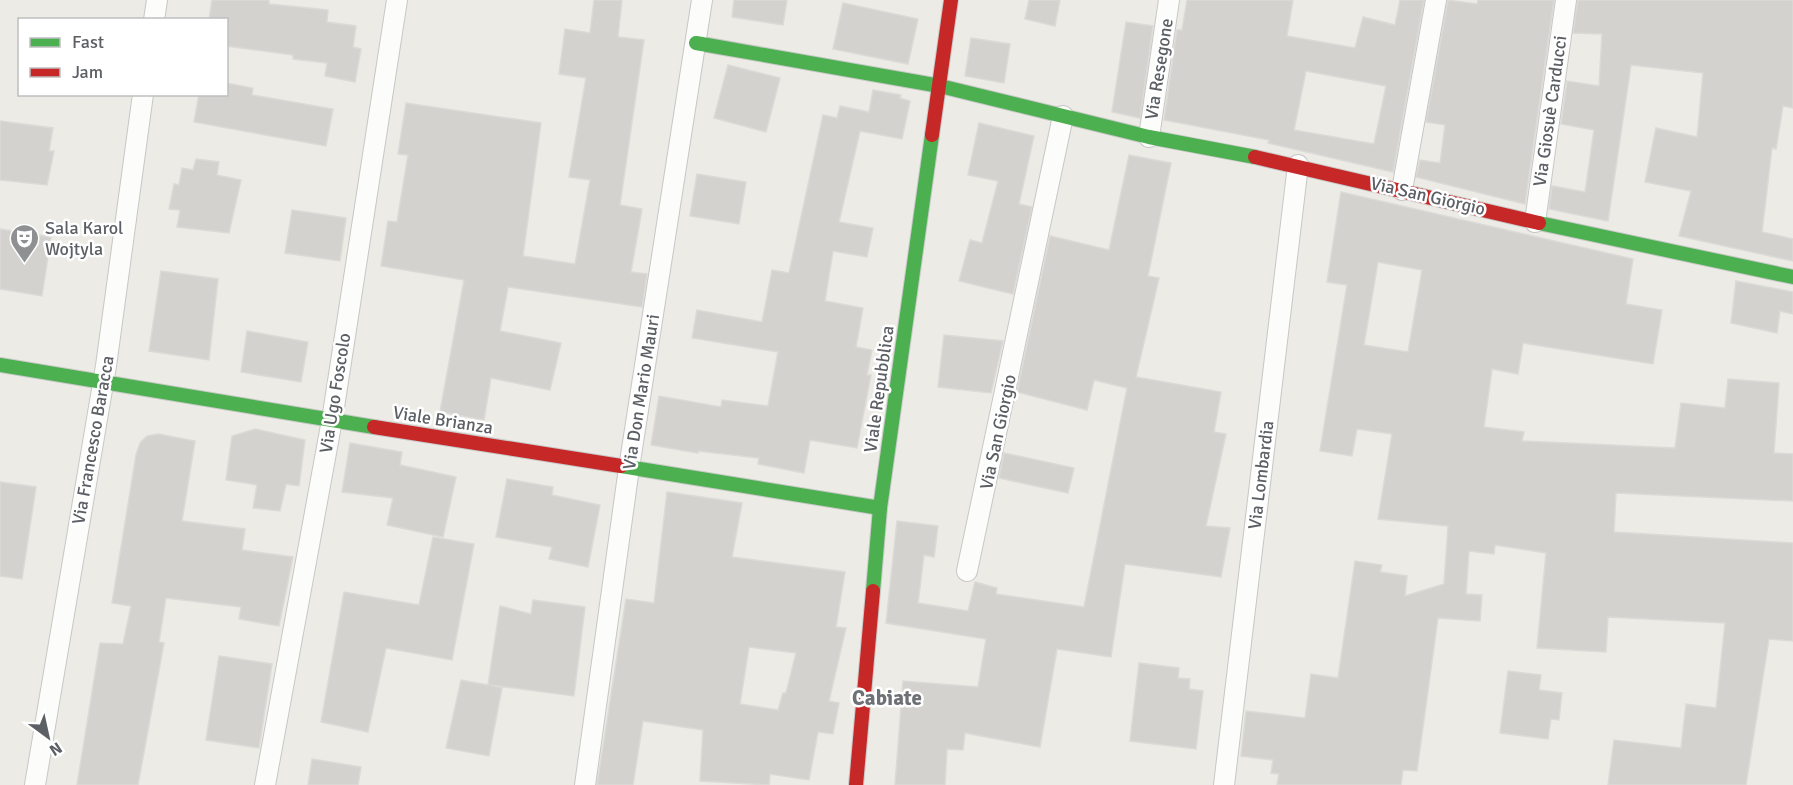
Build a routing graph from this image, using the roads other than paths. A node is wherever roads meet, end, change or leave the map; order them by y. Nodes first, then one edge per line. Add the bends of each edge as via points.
1 (157, 0) edge
2 (397, 0) edge
3 (702, 0) edge
4 (951, 0) edge
5 (1169, 0) edge
6 (1436, 0) edge
7 (1566, 0) edge
8 (154, 18) edge
9 (696, 43) junction
10 (940, 86) junction
11 (143, 96) edge
12 (1063, 116) junction
13 (1149, 137) junction
14 (1298, 165) junction
15 (1402, 190) junction
16 (1534, 222) junction
17 (1793, 277) edge
18 (0, 365) edge
19 (103, 380) junction
20 (332, 420) junction
21 (628, 468) junction
22 (880, 508) junction
23 (967, 571) dead end
24 (35, 785) edge
25 (265, 785) edge
26 (585, 785) edge
27 (856, 785) edge
28 (1224, 785) edge

1 - 8 street
2 - 20 street, Via Ugo Foscolo
3 - 9 street, Via Don Mario Mauri
4 - 10 street, Viale Repubblica
5 - 13 street, Via Resegone
6 - 15 street
7 - 16 street, Via Giosuè Carducci
9 - 10 street, Via San Giorgio
9 - 21 street, Via Don Mario Mauri
10 - 12 street, Via San Giorgio
10 - 22 street, Viale Repubblica
11 - 19 street, Via Francesco Baracca
12 - 13 street, Via San Giorgio
12 - 23 street, Via San Giorgio
13 - 14 street, Via San Giorgio
14 - 15 street, Via San Giorgio
14 - 28 street, Via Lombardia
15 - 16 street, Via San Giorgio
16 - 17 street, Via San Giorgio
18 - 19 street, Viale Brianza
19 - 20 street, Viale Brianza
19 - 24 street, Via Francesco Baracca
20 - 21 street, Viale Brianza
20 - 25 street, Via Ugo Foscolo
21 - 22 street, Viale Brianza
21 - 26 street, Via Don Mario Mauri
22 - 27 street, Viale Repubblica

